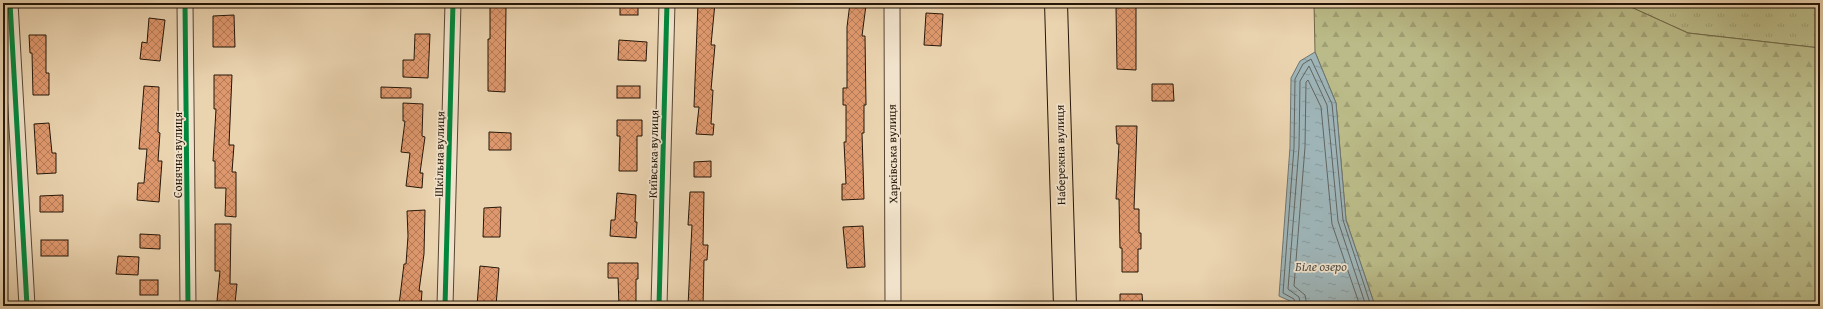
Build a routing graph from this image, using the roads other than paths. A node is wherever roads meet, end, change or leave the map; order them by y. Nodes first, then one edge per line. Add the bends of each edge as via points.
1 (10, 3) edge
2 (185, 3) edge
3 (453, 3) edge
4 (666, 3) edge
5 (892, 3) edge
6 (1056, 3) edge
7 (27, 306) edge
8 (188, 306) edge
9 (445, 306) edge
10 (659, 306) edge
11 (893, 306) edge
12 (1065, 306) edge

1 - 7 street
2 - 8 street, Сонячна вулиця
3 - 9 street, Шкільна вулиця
4 - 10 street, Київська вулиця
5 - 11 street, Харківська вулиця
6 - 12 main road, Набережна вулиця

